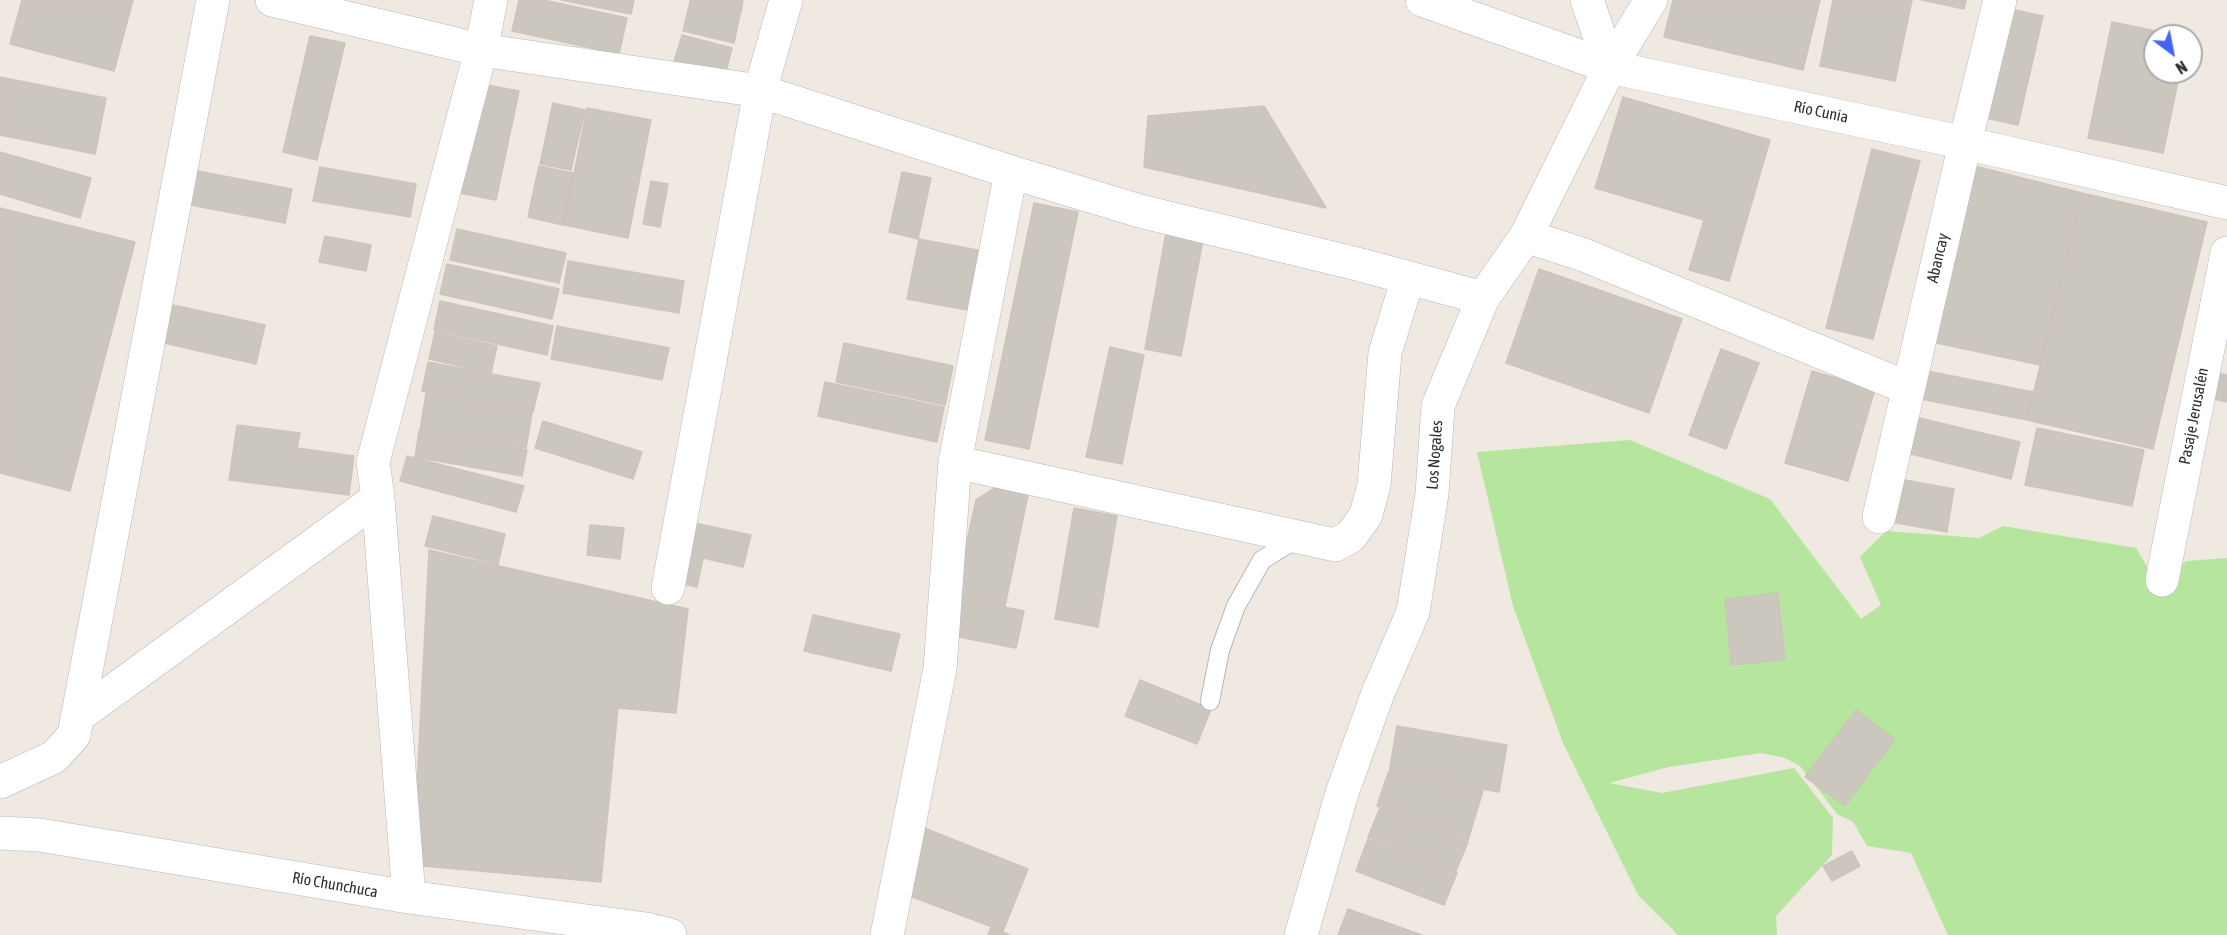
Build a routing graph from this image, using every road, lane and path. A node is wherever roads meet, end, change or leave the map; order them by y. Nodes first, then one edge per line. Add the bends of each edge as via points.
1 (213, 0) edge
2 (272, 0) edge
3 (491, 0) edge
4 (786, 0) edge
5 (1422, 0) edge
6 (1587, 0) edge
7 (1651, 0) edge
8 (2000, 0) edge
9 (481, 50) junction
10 (1610, 67) junction
11 (760, 91) junction
12 (1965, 143) junction
13 (1011, 172) junction
14 (2227, 203) edge
15 (1526, 236) junction
16 (2227, 253) edge
17 (1408, 278) junction
18 (1483, 298) junction
19 (2216, 367) edge
20 (1908, 388) junction
21 (955, 462) junction
22 (378, 498) junction
23 (1879, 517) dead end
24 (1299, 537) junction
25 (2162, 580) dead end
26 (668, 588) dead end
27 (1210, 701) dead end
28 (77, 717) junction
29 (0, 782) edge
30 (0, 833) edge
31 (409, 897) junction
32 (670, 935) edge
33 (887, 935) edge
34 (1301, 935) edge

1 - 28 street
2 - 9 street
3 - 9 street
4 - 11 street
5 - 10 street, Río Cunia
6 - 10 street
7 - 10 street, Los Nogales
8 - 12 street, Abancay
9 - 11 street
9 - 22 street via 373,462
10 - 12 street, Río Cunia
10 - 15 street, Los Nogales
11 - 13 street
11 - 26 street
12 - 14 street, Río Cunia
12 - 20 street, Abancay
13 - 17 street via 1140,211
13 - 21 street
15 - 18 street, Los Nogales
15 - 20 street via 1584,255
16 - 19 street, Pasaje Jerusalén
17 - 18 street
17 - 24 street via 1384,353 1374,485 1366,515 1351,536 1335,545
18 - 34 street, Los Nogales via 1438,406 1432,494 1413,612 1378,693 1342,793
19 - 25 street, Pasaje Jerusalén
20 - 23 street, Abancay
21 - 24 street
21 - 33 street via 940,669
22 - 28 street
22 - 31 street
24 - 27 lane via 1262,560 1236,606 1220,650
28 - 29 street via 74,735 54,757
30 - 31 street, Río Chunchuca via 40,835
31 - 32 street, Río Chunchuca

